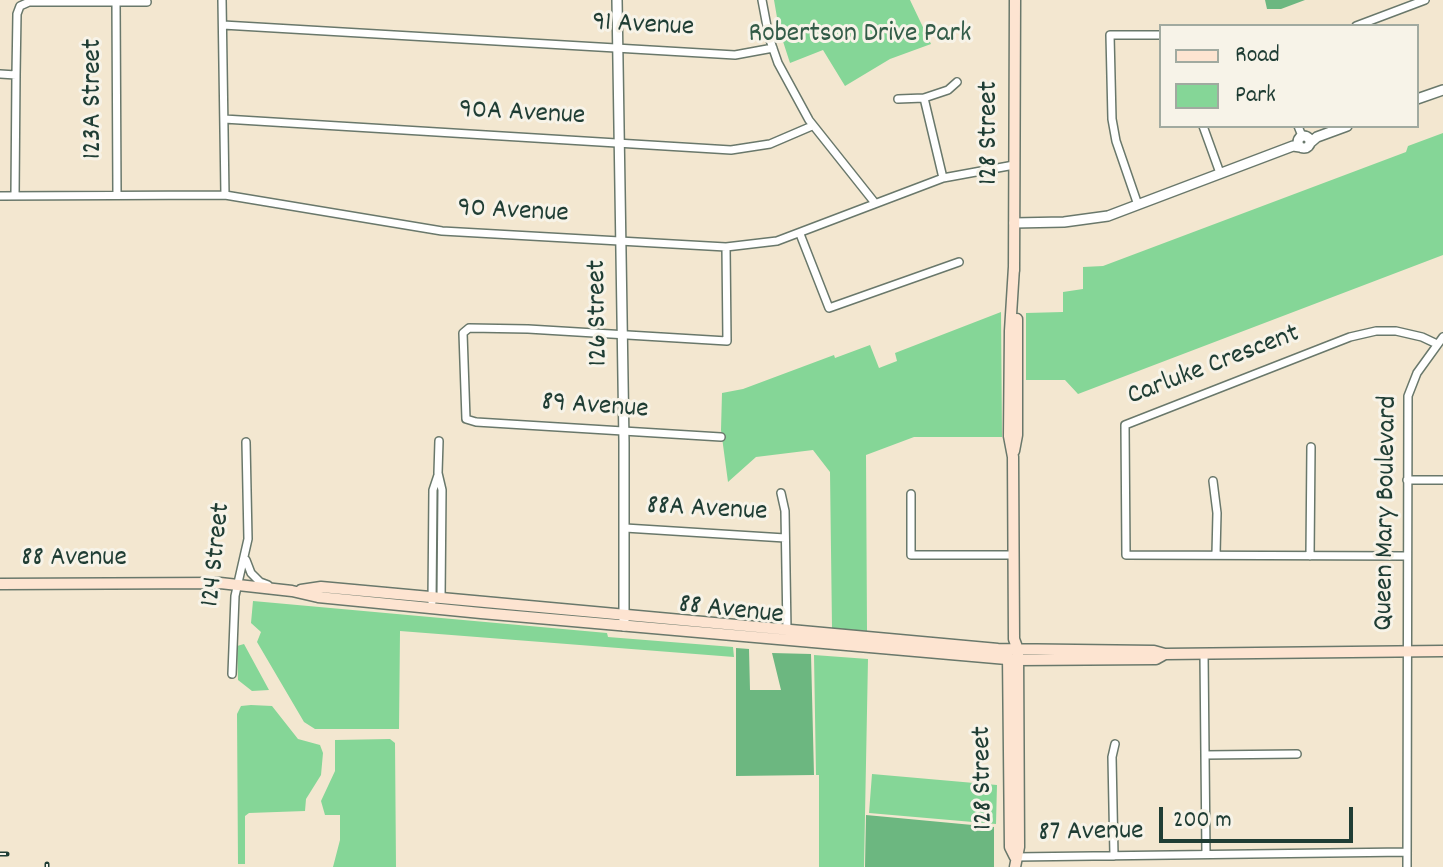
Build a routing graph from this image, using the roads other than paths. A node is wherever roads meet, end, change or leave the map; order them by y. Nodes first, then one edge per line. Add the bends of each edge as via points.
1 (222, 0) edge
2 (617, 0) edge
3 (762, 0) edge
4 (1015, 0) edge
5 (1425, 0) edge
6 (116, 2) edge
7 (147, 2) edge
8 (1361, 24) edge
9 (223, 25) junction
10 (1159, 35) edge
11 (617, 47) junction
12 (773, 48) junction
13 (0, 74) edge
14 (16, 75) junction
15 (957, 82) dead end
16 (1443, 90) edge
17 (924, 98) junction
18 (1419, 98) edge
19 (898, 99) dead end
20 (224, 119) junction
21 (812, 126) junction
22 (1204, 128) edge
23 (1340, 128) edge
24 (1303, 139) edge
25 (620, 143) junction
26 (1014, 165) junction
27 (1220, 173) junction
28 (943, 178) junction
29 (117, 195) junction
30 (225, 195) junction
31 (0, 196) edge
32 (15, 196) junction
33 (875, 203) junction
34 (1138, 205) junction
35 (1014, 223) junction
36 (800, 234) junction
37 (622, 241) junction
38 (726, 247) junction
39 (959, 262) dead end
40 (622, 336) junction
41 (1443, 337) edge
42 (1437, 344) junction
43 (624, 433) junction
44 (721, 437) dead end
45 (439, 441) dead end
46 (246, 442) dead end
47 (1311, 447) dead end
48 (1407, 480) junction
49 (1443, 480) edge
50 (1213, 481) dead end
51 (781, 493) dead end
52 (911, 494) dead end
53 (625, 528) junction
54 (785, 538) junction
55 (1216, 554) junction
56 (1014, 555) junction
57 (1310, 556) junction
58 (1406, 556) junction
59 (245, 558) junction
60 (0, 584) edge
61 (236, 585) junction
62 (288, 590) junction
63 (436, 603) junction
64 (624, 621) junction
65 (787, 631) junction
66 (1443, 651) edge
67 (1407, 652) junction
68 (1204, 654) junction
69 (1013, 655) junction
70 (232, 674) dead end
71 (1115, 744) dead end
72 (1297, 754) dead end
73 (1205, 755) junction
74 (1407, 852) junction
75 (1206, 854) junction
76 (1114, 856) junction
77 (1015, 862) edge
78 (1407, 867) edge

1 - 9 street
2 - 11 street, 126 Street
3 - 12 street
4 - 26 main road, 128 Street
5 - 8 street
6 - 7 street
6 - 14 street via 22,4 17,14
6 - 29 street, 123A Street
9 - 11 street, 91 Avenue
9 - 20 street
10 - 34 street via 1110,35 1112,119
11 - 12 street, 91 Avenue via 735,55
11 - 25 street, 126 Street
12 - 21 street
13 - 14 street
14 - 32 street
15 - 17 street
16 - 18 street
17 - 19 street
17 - 28 street
20 - 25 street, 90A Avenue
20 - 30 street
21 - 25 street, 90A Avenue via 784,140 746,149
21 - 33 street
22 - 27 street
23 - 24 street
24 - 27 street
25 - 37 street, 126 Street
26 - 28 street, 90 Avenue
26 - 35 main road, 128 Street
27 - 34 street
28 - 33 street, 90 Avenue
29 - 30 street, 90 Avenue
29 - 32 street, 90 Avenue
30 - 37 street, 90 Avenue via 442,231
31 - 32 street, 90 Avenue
33 - 36 street, 90 Avenue
34 - 35 street via 1076,221
35 - 56 main road, 128 Street
36 - 38 street, 90 Avenue
36 - 39 street via 826,312
37 - 38 street, 90 Avenue
37 - 40 street, 126 Street
38 - 40 street via 727,341
40 - 43 street, 126 Street
40 - 43 street, 89 Avenue via 469,328 463,333 466,419
41 - 42 street, Queen Mary Boulevard
42 - 48 street, Queen Mary Boulevard via 1408,396
42 - 55 street, Carluke Crescent via 1396,331 1350,337 1125,425 1126,555
43 - 44 street, 89 Avenue
43 - 53 street, 126 Street
45 - 63 street via 433,490
46 - 59 street, 124 Street
47 - 57 street
48 - 49 street
48 - 58 street, Queen Mary Boulevard
50 - 55 street
51 - 54 street
52 - 56 street via 911,555
53 - 54 street, 88A Avenue
53 - 64 street, 126 Street
54 - 65 street
55 - 57 street, Carluke Crescent
56 - 69 main road, 128 Street
57 - 58 street, Carluke Crescent
58 - 67 street, Queen Mary Boulevard
59 - 61 street, 124 Street
59 - 62 street via 260,582
60 - 61 main road, 88 Avenue
61 - 62 main road, 88 Avenue
61 - 70 street, 124 Street
62 - 63 main road, 88 Avenue via 318,597
63 - 64 main road, 88 Avenue
64 - 65 main road, 88 Avenue
64 - 69 main road, 88 Avenue
65 - 69 main road, 88 Avenue
66 - 67 main road, 88 Avenue
67 - 68 main road, 88 Avenue
67 - 74 street, Queen Mary Boulevard
68 - 69 main road, 88 Avenue via 1113,650
68 - 73 street
69 - 77 main road, 128 Street via 1010,847
71 - 76 street
72 - 73 street
73 - 75 street
74 - 75 street, 87 Avenue
74 - 78 street, Queen Mary Boulevard
75 - 76 street, 87 Avenue
76 - 77 street, 87 Avenue

